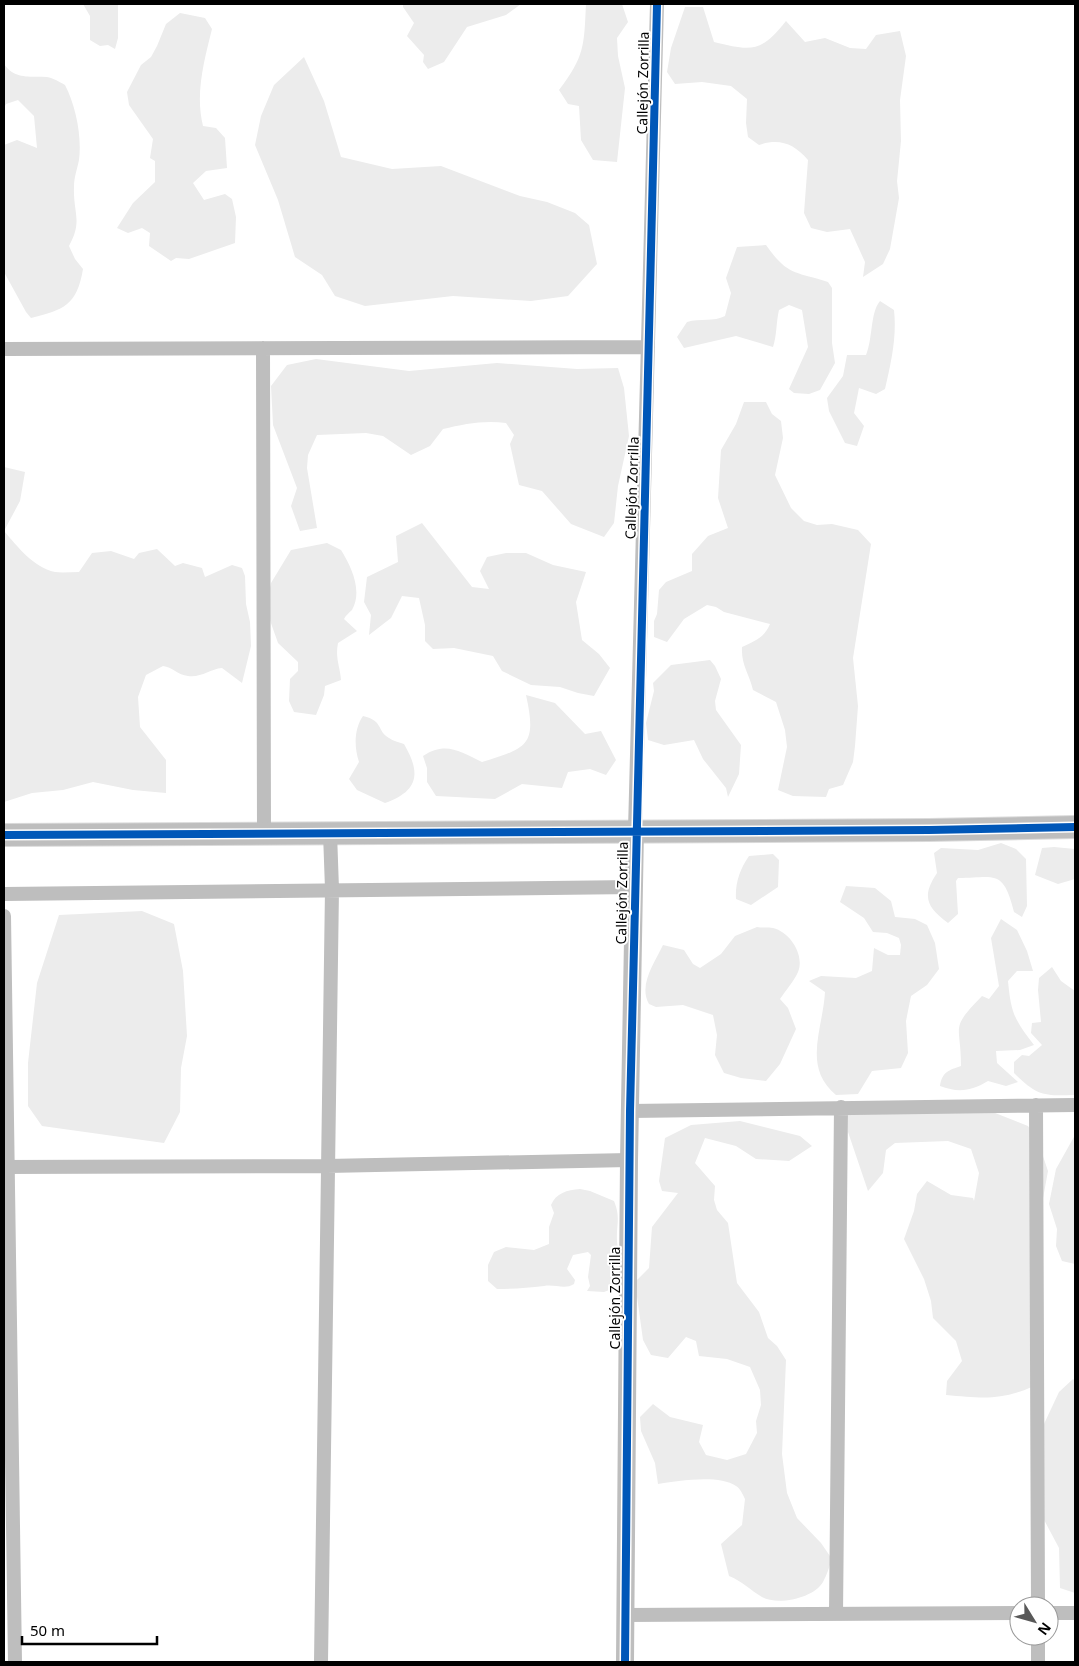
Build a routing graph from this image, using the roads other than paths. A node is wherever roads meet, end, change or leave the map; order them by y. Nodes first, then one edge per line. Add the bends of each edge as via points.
1 (657, 4) edge
2 (648, 347) junction
3 (262, 348) junction
4 (4, 349) edge
5 (1075, 827) edge
6 (635, 830) junction
7 (264, 833) junction
8 (330, 833) junction
9 (4, 835) edge
10 (634, 887) junction
11 (332, 889) junction
12 (4, 894) edge
13 (4, 916) edge
14 (1036, 1105) junction
15 (1075, 1105) edge
16 (841, 1107) junction
17 (630, 1111) junction
18 (629, 1160) junction
19 (327, 1166) junction
20 (6, 1167) edge
21 (1038, 1596) edge
22 (1009, 1613) edge
23 (1059, 1613) edge
24 (1075, 1613) edge
25 (836, 1614) junction
26 (625, 1615) junction
27 (1038, 1646) edge
28 (15, 1662) edge
29 (321, 1662) edge
30 (625, 1662) edge
31 (1038, 1662) edge

1 - 2 street, Callejón Zorrilla
2 - 3 street
2 - 6 street, Callejón Zorrilla
3 - 4 street
3 - 7 street
5 - 6 main road
6 - 8 main road
6 - 10 street, Callejón Zorrilla
7 - 8 main road
7 - 9 main road
8 - 11 street
10 - 11 street
10 - 17 street, Callejón Zorrilla
11 - 12 street
11 - 19 street
13 - 20 street
14 - 15 street
14 - 16 street
14 - 21 street
16 - 17 street
16 - 25 street
17 - 18 street, Callejón Zorrilla
18 - 19 street
18 - 26 street, Callejón Zorrilla
19 - 20 street
19 - 29 street
20 - 28 street
22 - 25 street
23 - 24 street
25 - 26 street
26 - 30 street, Callejón Zorrilla
27 - 31 street

